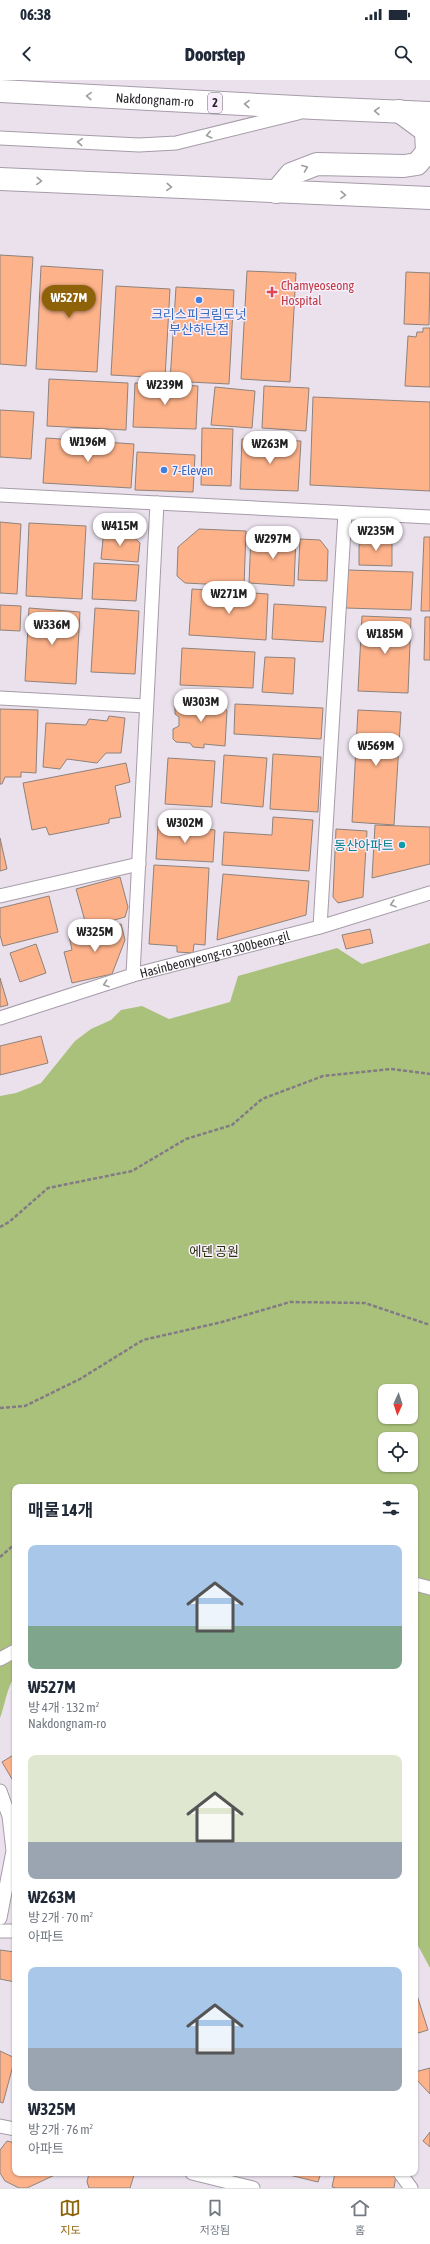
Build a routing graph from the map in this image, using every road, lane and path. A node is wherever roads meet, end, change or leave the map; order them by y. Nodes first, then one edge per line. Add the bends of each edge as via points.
1 (0, 90) edge
2 (315, 108) junction
3 (399, 111) junction
4 (430, 112) edge
5 (0, 138) edge
6 (0, 179) edge
7 (276, 192) junction
8 (430, 198) edge
9 (0, 495) edge
10 (157, 503) junction
11 (345, 513) junction
12 (430, 517) edge
13 (0, 698) edge
14 (146, 706) junction
15 (139, 864) junction
16 (430, 893) edge
17 (0, 896) edge
18 (320, 927) junction
19 (133, 975) junction
20 (0, 1018) edge
21 (430, 1074) edge
22 (0, 1227) edge
23 (430, 1325) edge
24 (0, 1408) edge
25 (12, 1547) edge
26 (0, 1557) edge
27 (418, 1585) edge
28 (430, 1588) edge
29 (12, 1652) edge
30 (0, 1658) edge
31 (0, 1791) edge
32 (12, 1842) edge
33 (12, 1856) edge
34 (0, 1918) edge
35 (0, 1931) edge
36 (12, 1931) edge
37 (0, 2126) edge
38 (12, 2128) edge
39 (204, 2176) edge
40 (402, 2176) edge
41 (253, 2188) edge
42 (411, 2188) edge

2 -> 1 main road, Nakdongnam-ro / 2
3 -> 2 main road, Nakdongnam-ro / 2
2 -> 5 lane via 176,142 139,145
3 - 4 main road, Nakdongnam-ro / 2
7 -> 3 main road via 291,174 317,164 417,164 427,152 426,131
6 -> 7 main road
7 -> 8 main road
9 - 10 lane
10 - 11 lane
10 - 14 lane
11 - 12 lane
11 - 18 lane
13 - 14 lane
14 - 15 lane
15 - 17 lane
15 - 19 lane
16 -> 18 lane, Hasinbeonyeong-ro 300beon-gil
18 - 19 lane, Hasinbeonyeong-ro 300beon-gil
19 -> 20 lane, Hasinbeonyeong-ro 300beon-gil
21 - 22 path via 391,1069 323,1076 262,1099 232,1125 186,1139 132,1171 48,1188
23 - 24 path via 364,1303 290,1302 222,1322 143,1340 80,1379 25,1406
25 - 26 path
27 - 28 lane
29 - 30 lane
31 - 32 lane via 9,1816
33 - 34 lane
35 - 36 lane
37 - 38 lane
39 - 41 lane
40 - 42 lane

